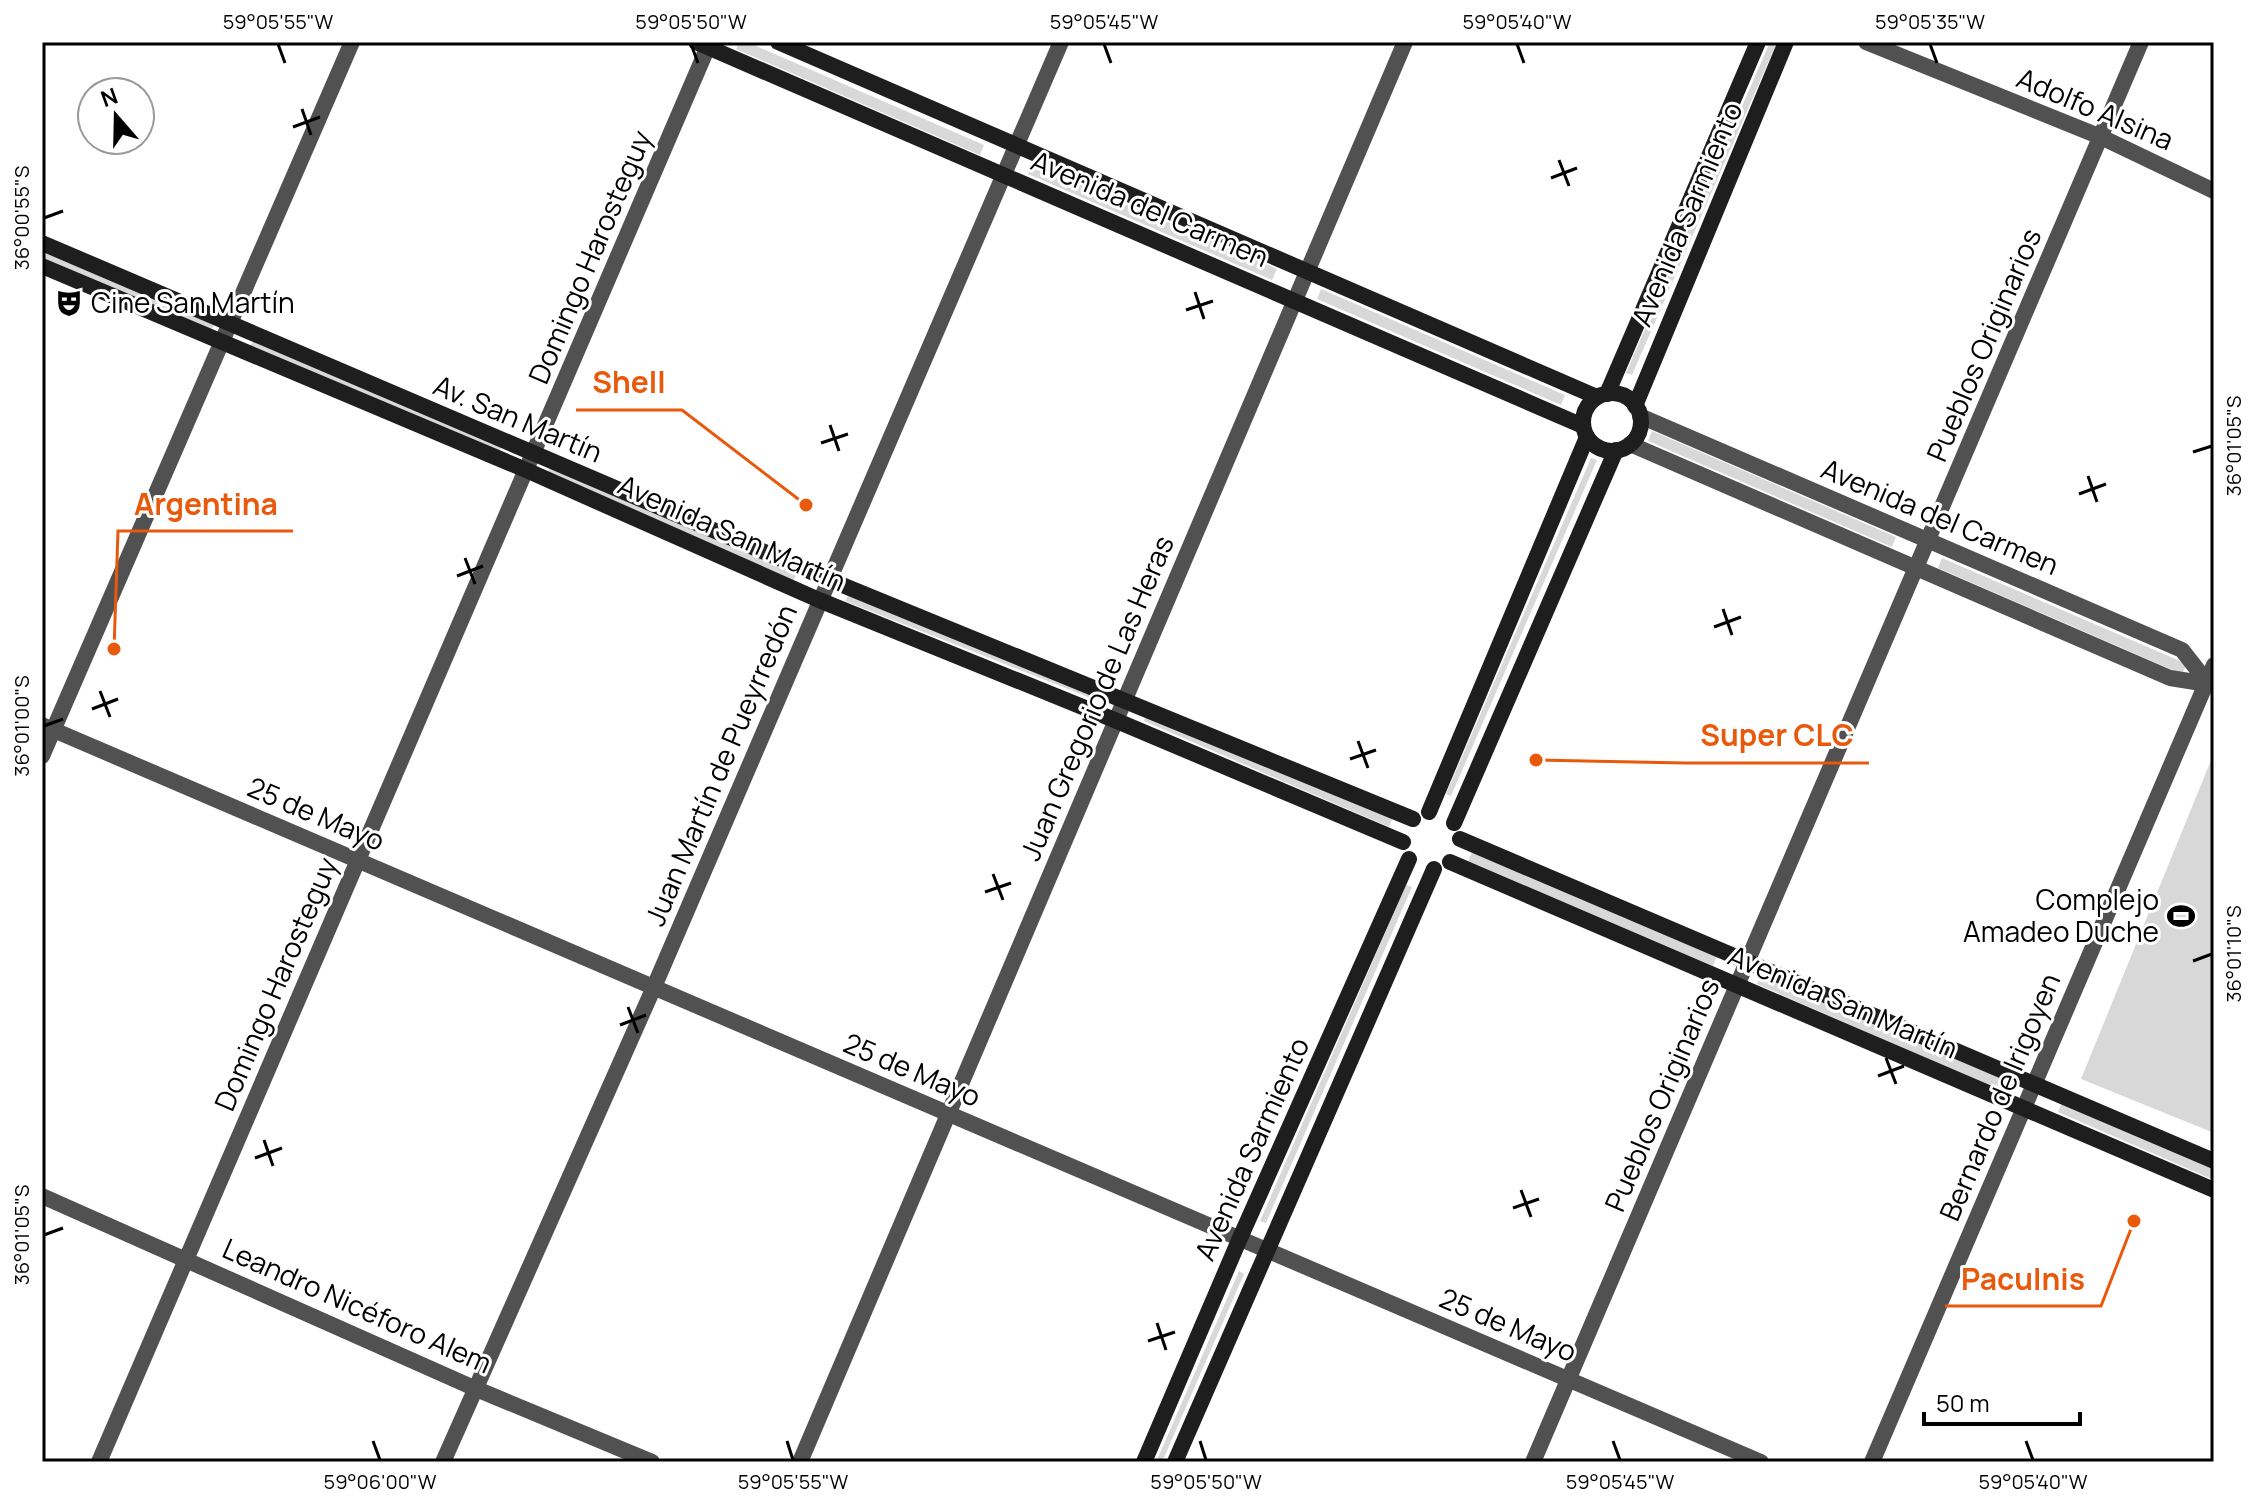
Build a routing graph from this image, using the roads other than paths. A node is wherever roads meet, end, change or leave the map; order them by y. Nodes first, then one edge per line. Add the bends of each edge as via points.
1 (352, 42) edge
2 (778, 42) edge
3 (1061, 42) edge
4 (1405, 42) edge
5 (1758, 42) edge
6 (1786, 42) edge
7 (1866, 42) edge
8 (2141, 42) edge
9 (705, 44) edge
10 (2101, 137) junction
11 (1017, 144) junction
12 (1004, 174) junction
13 (2214, 191) edge
14 (42, 243) edge
15 (42, 266) edge
16 (1307, 270) junction
17 (1295, 300) junction
18 (230, 324) junction
19 (222, 341) junction
20 (1602, 396) junction
21 (1638, 411) junction
22 (1585, 431) junction
23 (1623, 447) junction
24 (534, 455) junction
25 (526, 470) junction
26 (1929, 540) junction
27 (1916, 569) junction
28 (830, 580) junction
29 (819, 600) junction
30 (2214, 665) edge
31 (2210, 683) edge
32 (1125, 699) junction
33 (1117, 721) junction
34 (48, 727) edge
35 (42, 756) edge
36 (1429, 812) junction
37 (1413, 819) junction
38 (1454, 823) junction
39 (1460, 839) junction
40 (1403, 842) junction
41 (1409, 859) junction
42 (358, 860) junction
43 (1450, 862) junction
44 (1434, 869) junction
45 (1748, 961) junction
46 (1738, 985) junction
47 (654, 987) junction
48 (2034, 1084) junction
49 (2024, 1108) junction
50 (948, 1114) junction
51 (2214, 1161) edge
52 (2214, 1190) edge
53 (42, 1196) edge
54 (1240, 1238) junction
55 (1266, 1249) junction
56 (187, 1258) junction
57 (1569, 1379) junction
58 (474, 1388) junction
59 (99, 1462) edge
60 (443, 1462) edge
61 (652, 1462) edge
62 (800, 1462) edge
63 (1144, 1462) edge
64 (1175, 1462) edge
65 (1533, 1462) edge
66 (1761, 1462) edge
67 (1872, 1462) edge

1 - 18 street
2 - 11 main road, Avenida del Carmen
3 - 11 street, Juan Martín de Pueyrredón
4 - 16 street, Juan Gregorio de Las Heras
5 - 20 main road, Avenida Sarmiento
6 - 21 main road, Avenida Sarmiento
7 - 10 street, Adolfo Alsina
8 - 10 street, Pueblos Originarios
9 - 12 main road, Avenida del Carmen
9 - 24 street, Domingo Harosteguy
10 - 13 street, Adolfo Alsina
10 - 26 street, Pueblos Originarios
11 - 12 street, Juan Martín de Pueyrredón
11 - 16 main road, Avenida del Carmen
12 - 17 main road, Avenida del Carmen
12 - 28 street, Juan Martín de Pueyrredón
14 - 18 main road
15 - 19 main road, Avenida San Martín
16 - 17 street, Juan Gregorio de Las Heras
16 - 20 main road, Avenida del Carmen
17 - 22 main road, Avenida del Carmen
17 - 32 street, Juan Gregorio de Las Heras
18 - 19 street
18 - 24 main road, Av. San Martín
19 - 25 main road, Avenida San Martín
19 - 34 street
20 - 21 main road via 1620,395
20 - 22 main road via 1585,413
21 - 23 main road via 1639,431
21 - 26 street, Avenida del Carmen
22 - 23 main road via 1600,448
22 - 36 main road
23 - 27 street, Avenida del Carmen
23 - 38 main road
24 - 25 street, Domingo Harosteguy
24 - 28 main road, Av. San Martín
25 - 29 main road, Avenida San Martín
25 - 42 street, Domingo Harosteguy
26 - 27 street, Pueblos Originarios
26 - 31 street, Avenida del Carmen via 2182,650
27 - 31 street, Avenida del Carmen via 2170,678
27 - 45 street, Pueblos Originarios
28 - 29 street, Juan Martín de Pueyrredón
28 - 32 main road, Avenida San Martín
29 - 33 main road, Avenida San Martín
29 - 47 street, Juan Martín de Pueyrredón
30 - 31 street, Bernardo de Irigoyen
31 - 48 street, Bernardo de Irigoyen
32 - 33 street, Juan Gregorio de Las Heras
32 - 37 main road, Avenida San Martín
33 - 40 main road, Avenida San Martín
33 - 50 street, Juan Gregorio de Las Heras
34 - 35 street
34 - 42 street, 25 de Mayo
36 - 37 main road
36 - 38 main road
37 - 40 main road
38 - 39 main road
39 - 43 main road
39 - 45 main road, Avenida San Martín
40 - 41 main road
41 - 44 main road
41 - 54 main road, Avenida Sarmiento
42 - 47 street, 25 de Mayo
42 - 56 street, Domingo Harosteguy
43 - 44 main road
43 - 46 main road, Avenida San Martín
44 - 55 main road, Avenida Sarmiento
45 - 46 street, Pueblos Originarios
45 - 48 main road, Avenida San Martín
46 - 49 main road, Avenida San Martín
46 - 57 street, Pueblos Originarios
47 - 50 street, 25 de Mayo
47 - 58 street, Juan Martín de Pueyrredón
48 - 49 street, Bernardo de Irigoyen
48 - 51 main road, Avenida San Martín
49 - 52 main road, Avenida San Martín
49 - 67 street, Bernardo de Irigoyen
50 - 54 street, 25 de Mayo
50 - 62 street, Juan Gregorio de Las Heras
53 - 56 street, Leandro Nicéforo Alem
54 - 55 street, 25 de Mayo
54 - 63 main road, Avenida Sarmiento
55 - 57 street, 25 de Mayo
55 - 64 main road, Avenida Sarmiento
56 - 58 street, Leandro Nicéforo Alem
56 - 59 street, Domingo Harosteguy
57 - 65 street, Pueblos Originarios
57 - 66 street, 25 de Mayo
58 - 60 street, Juan Martín de Pueyrredón
58 - 61 street, Leandro Nicéforo Alem

